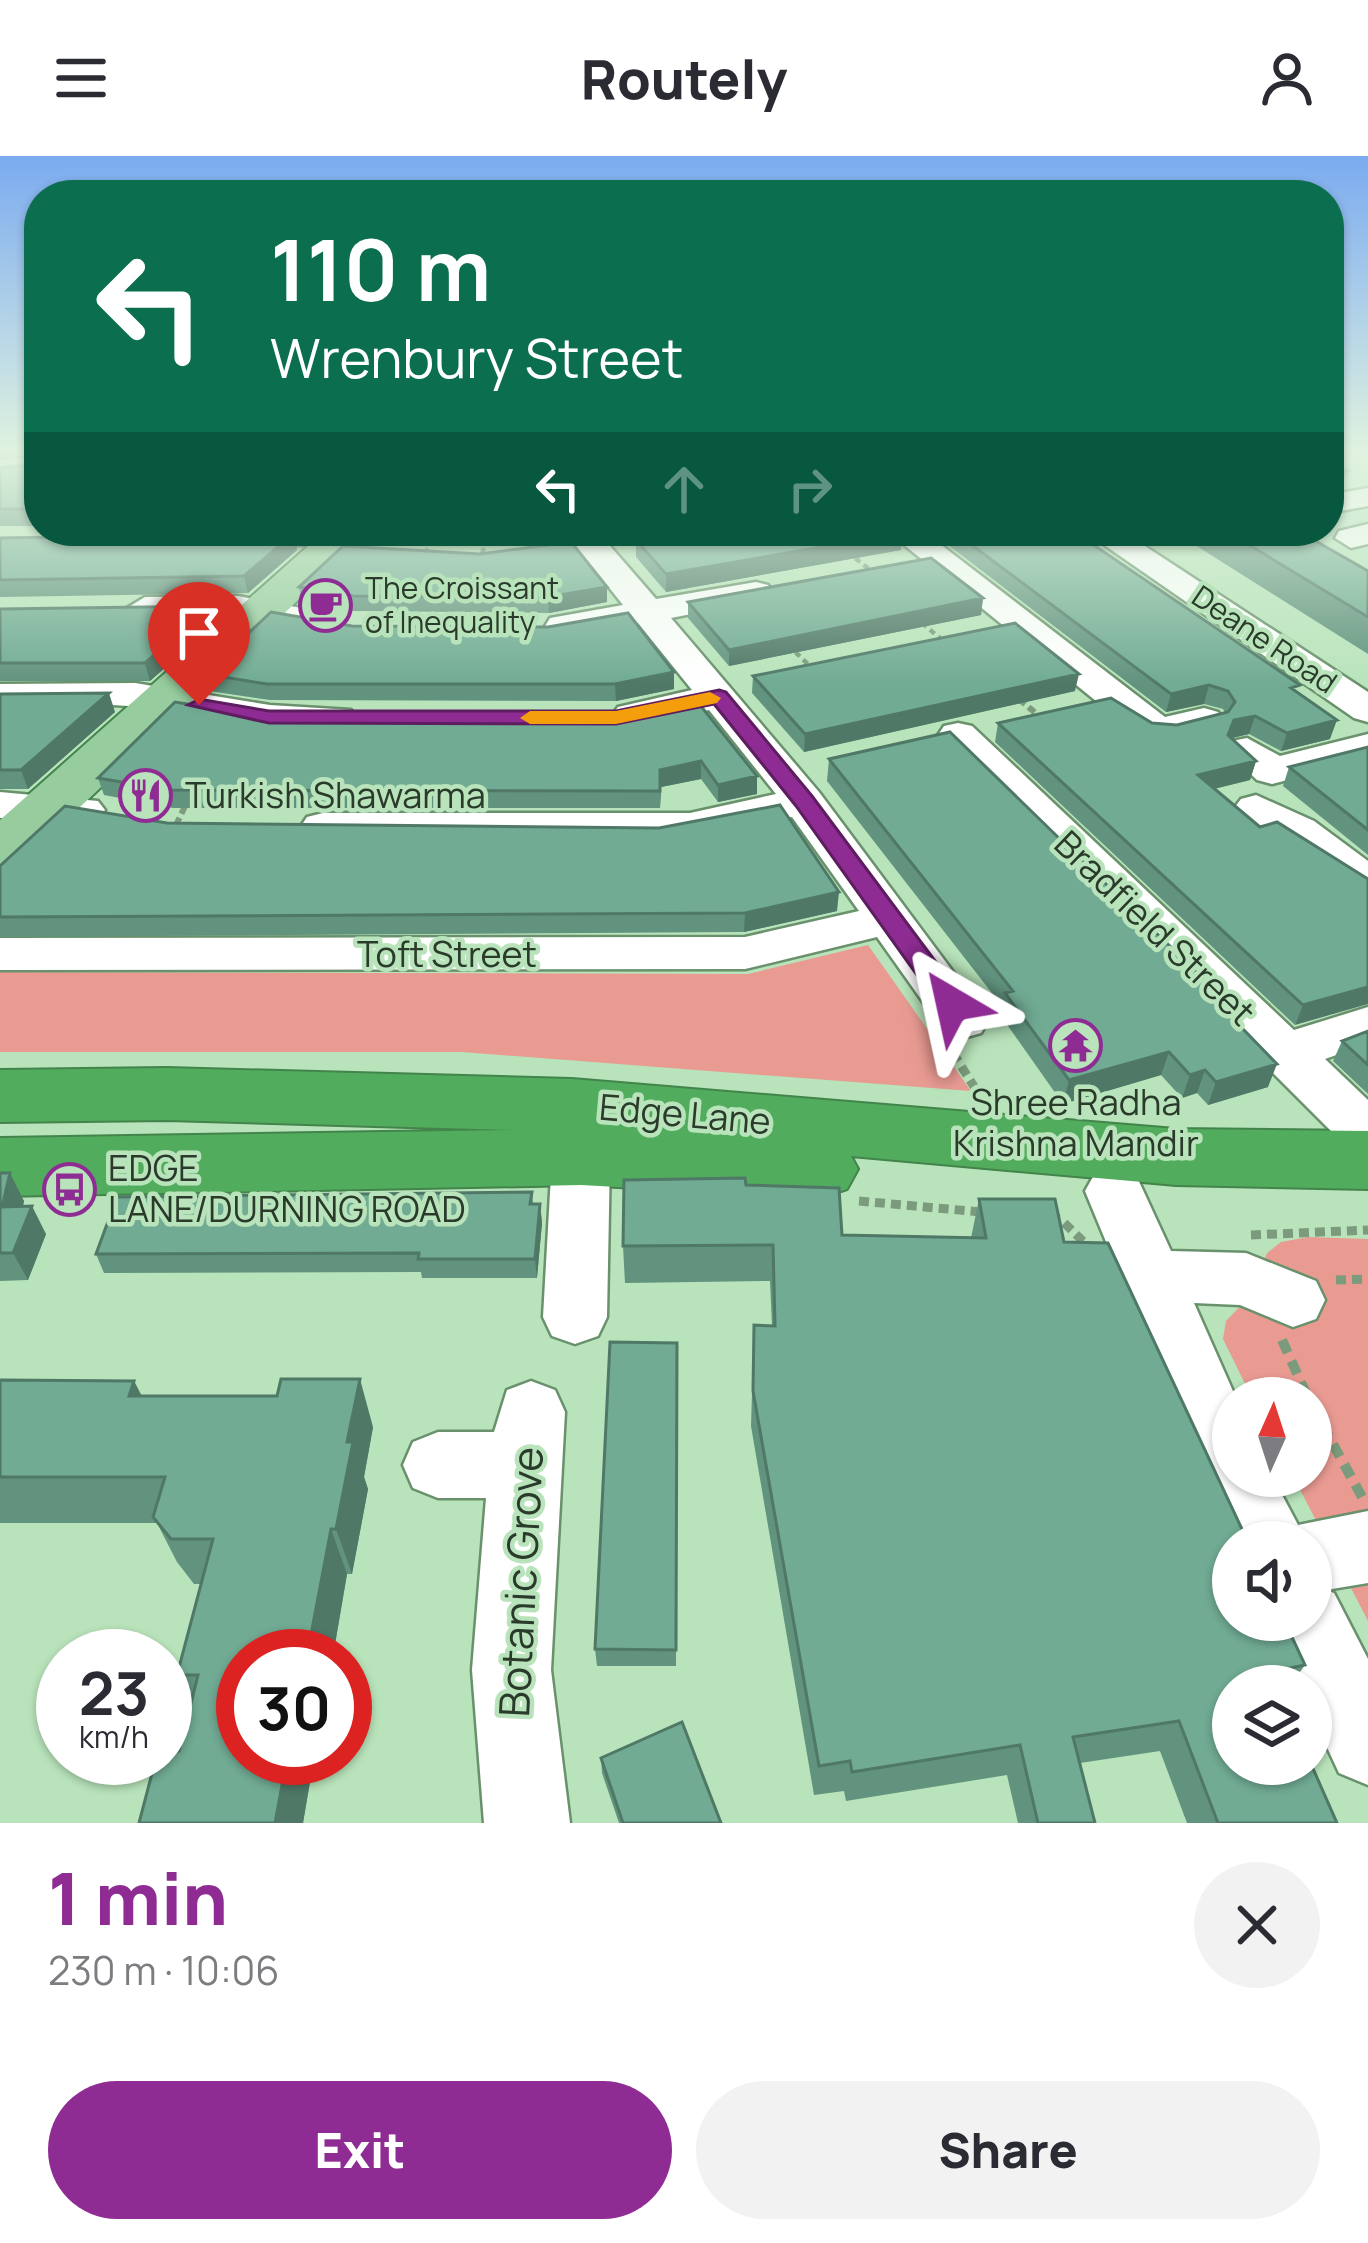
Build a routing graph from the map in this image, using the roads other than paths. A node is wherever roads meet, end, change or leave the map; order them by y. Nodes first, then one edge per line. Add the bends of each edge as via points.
1 (336, 546) edge
2 (603, 546) edge
3 (921, 546) edge
4 (1122, 546) edge
5 (935, 558) junction
6 (891, 576) edge
7 (783, 586) edge
8 (107, 609) edge
9 (265, 611) junction
10 (646, 611) junction
11 (1017, 623) junction
12 (348, 626) edge
13 (927, 627) edge
14 (535, 628) edge
15 (1368, 659) edge
16 (1312, 673) junction
17 (726, 687) junction
18 (0, 696) edge
19 (1114, 698) junction
20 (165, 700) junction
21 (1368, 710) edge
22 (1039, 716) edge
23 (378, 718) edge
24 (593, 718) edge
25 (1205, 720) edge
26 (969, 723) road end
27 (1368, 746) edge
28 (1247, 750) edge
29 (803, 780) junction
30 (0, 805) edge
31 (50, 807) junction
32 (1256, 808) dead end
33 (184, 810) edge
34 (288, 826) edge
35 (0, 851) edge
36 (1368, 884) edge
37 (891, 919) junction
38 (0, 953) edge
39 (963, 1020) road end
40 (1368, 1025) edge
41 (1285, 1053) junction
42 (0, 1096) edge
43 (0, 1138) edge
44 (1363, 1143) edge
45 (581, 1157) junction
46 (259, 1160) junction
47 (0, 1167) edge
48 (1115, 1191) junction
49 (1368, 1206) edge
50 (1149, 1276) junction
51 (1293, 1300) dead end
52 (575, 1317) dead end
53 (1212, 1423) edge
54 (438, 1466) dead end
55 (1368, 1546) edge
56 (1332, 1552) edge
57 (1317, 1641) edge
58 (1368, 1744) edge
59 (526, 1823) edge

1 - 9 main road
2 - 10 street
3 - 5 street
4 - 16 street, Deane Road
5 - 6 street
5 - 11 street
7 - 10 street
8 - 9 street
9 - 12 street
9 - 20 main road
10 - 14 street
10 - 17 street
11 - 13 street
11 - 19 street
15 - 16 street
16 - 21 street, Deane Road
17 - 24 street
17 - 29 street
18 - 20 street
19 - 22 street
19 - 25 street via 1158,731
20 - 23 street via 269,717
20 - 31 main road
26 - 41 street, Bradfield Street
27 - 28 street via 1272,771
29 - 34 street via 690,826
29 - 37 street
30 - 31 street
31 - 33 street
31 - 35 main road
32 - 36 street
37 - 38 street, Toft Street via 745,953
37 - 39 street
40 - 41 street
41 - 44 street, Bradfield Street
42 - 44 highway, Edge Lane via 572,1105 1176,1157
43 - 46 main road via 164,1137
45 - 46 highway, Edge Lane
45 - 48 highway, Edge Lane
45 - 52 street
46 - 47 highway, Edge Lane
48 - 49 highway, Edge Lane
48 - 50 street
50 - 51 street via 1246,1279
50 - 53 street
54 - 59 street, Botanic Grove via 528,1438 510,1664
55 - 56 street
57 - 58 street

